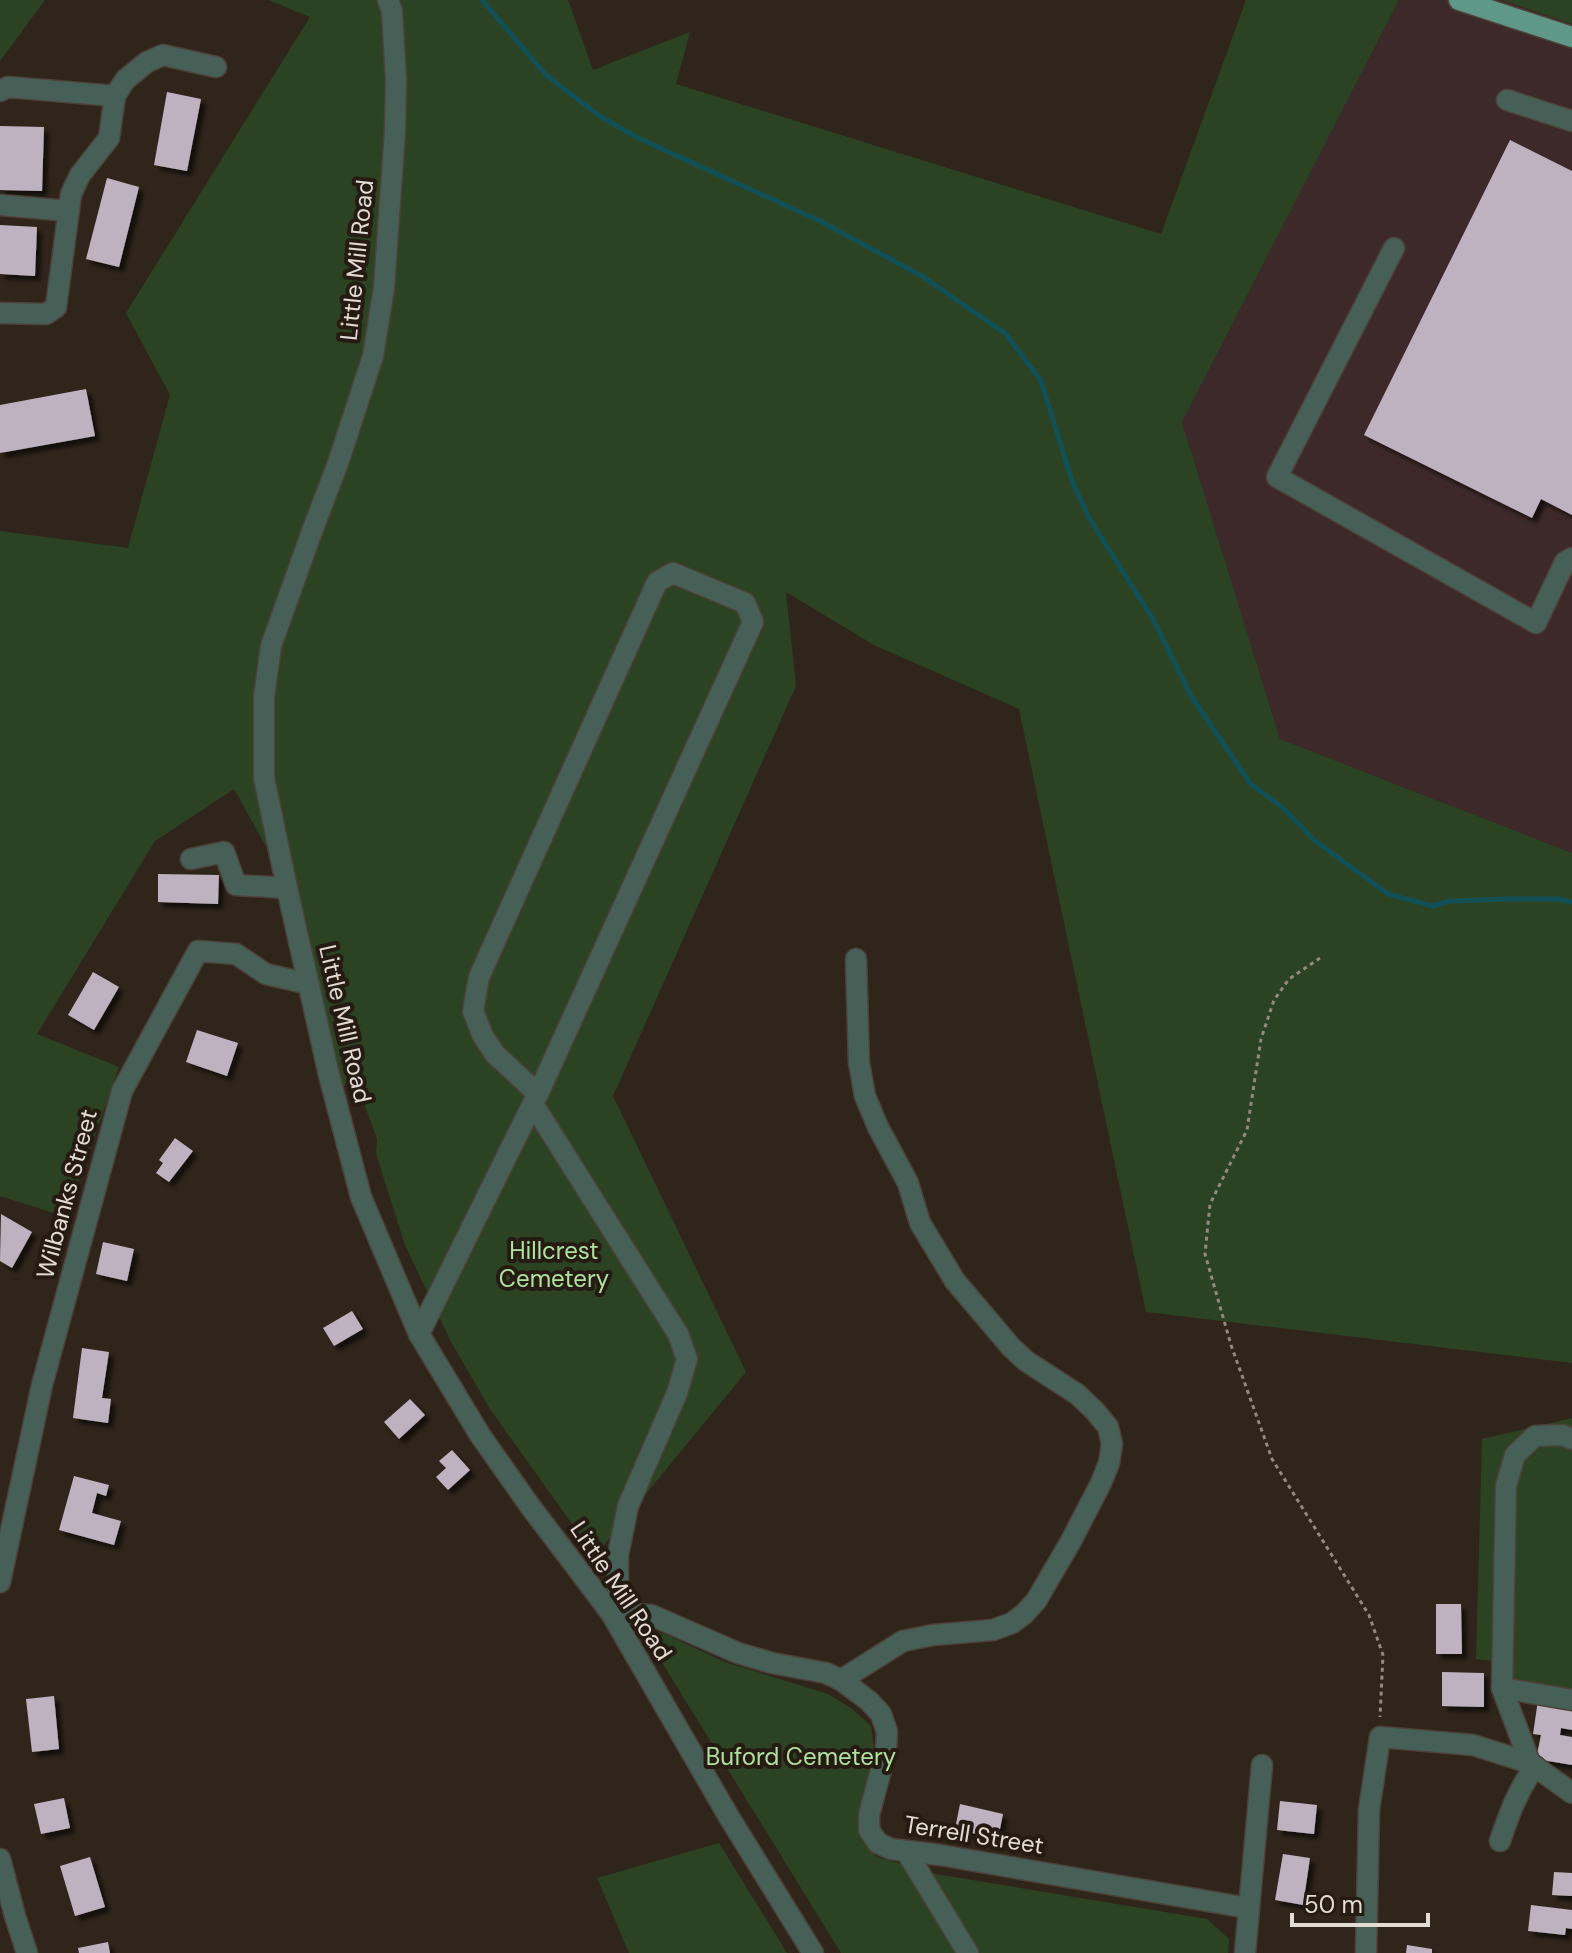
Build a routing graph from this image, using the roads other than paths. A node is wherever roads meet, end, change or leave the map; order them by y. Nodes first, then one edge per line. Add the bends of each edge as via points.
1 (388, 0) edge
2 (1459, 0) edge
3 (1572, 37) edge
4 (216, 67) dead end
5 (0, 91) edge
6 (115, 96) junction
7 (1507, 100) dead end
8 (1572, 121) edge
9 (0, 205) edge
10 (69, 211) junction
11 (1394, 248) dead end
12 (0, 313) edge
13 (1572, 558) edge
14 (191, 859) dead end
15 (287, 888) junction
16 (856, 959) dead end
17 (309, 984) junction
18 (535, 1099) junction
19 (419, 1334) junction
20 (1572, 1439) edge
21 (0, 1582) edge
22 (611, 1613) junction
23 (841, 1680) junction
24 (1502, 1688) junction
25 (1572, 1700) edge
26 (1533, 1764) junction
27 (1262, 1765) dead end
28 (1572, 1793) edge
29 (1500, 1841) dead end
30 (906, 1851) junction
31 (0, 1859) edge
32 (1248, 1908) junction
33 (27, 1953) edge
34 (813, 1953) edge
35 (968, 1953) edge
36 (1245, 1953) edge
37 (1366, 1953) edge

1 - 15 street, Little Mill Road via 395,131 384,288 373,356 271,646 264,697 264,778
2 - 3 main road
4 - 6 street via 163,55 125,80
5 - 6 street via 8,87
6 - 10 street via 109,138 80,175
7 - 8 street
9 - 10 street
10 - 12 street via 56,307 46,314
11 - 13 street via 1277,477 1536,623 1565,562
14 - 15 street via 224,852 236,885
15 - 17 street, Little Mill Road
16 - 23 street via 865,1096 908,1183 920,1223 955,1281 1011,1347 1095,1411 1108,1427 1112,1444 1101,1483 1077,1530 1024,1614 993,1630 903,1641
17 - 19 street, Little Mill Road via 361,1197
17 - 21 street, Wilbanks Street via 266,974 236,954 198,951 122,1091 42,1385
18 - 18 street via 753,622 745,603 673,573 657,582 479,977 473,1011 483,1036
18 - 19 street
18 - 22 street via 678,1334 687,1359 628,1506 618,1555 618,1599
19 - 22 street, Little Mill Road via 480,1435
20 - 24 street via 1535,1436 1515,1455 1506,1486
22 - 23 street, Terrell Street via 651,1615 738,1653
22 - 34 street, Little Mill Road
23 - 30 street, Terrell Street via 881,1714 887,1732 869,1830 878,1843
24 - 25 street
24 - 26 street
26 - 28 street
26 - 29 street
26 - 37 street via 1473,1745 1380,1737 1369,1810
27 - 32 street
30 - 32 street, Terrell Street
30 - 35 street
31 - 33 street
32 - 36 street

